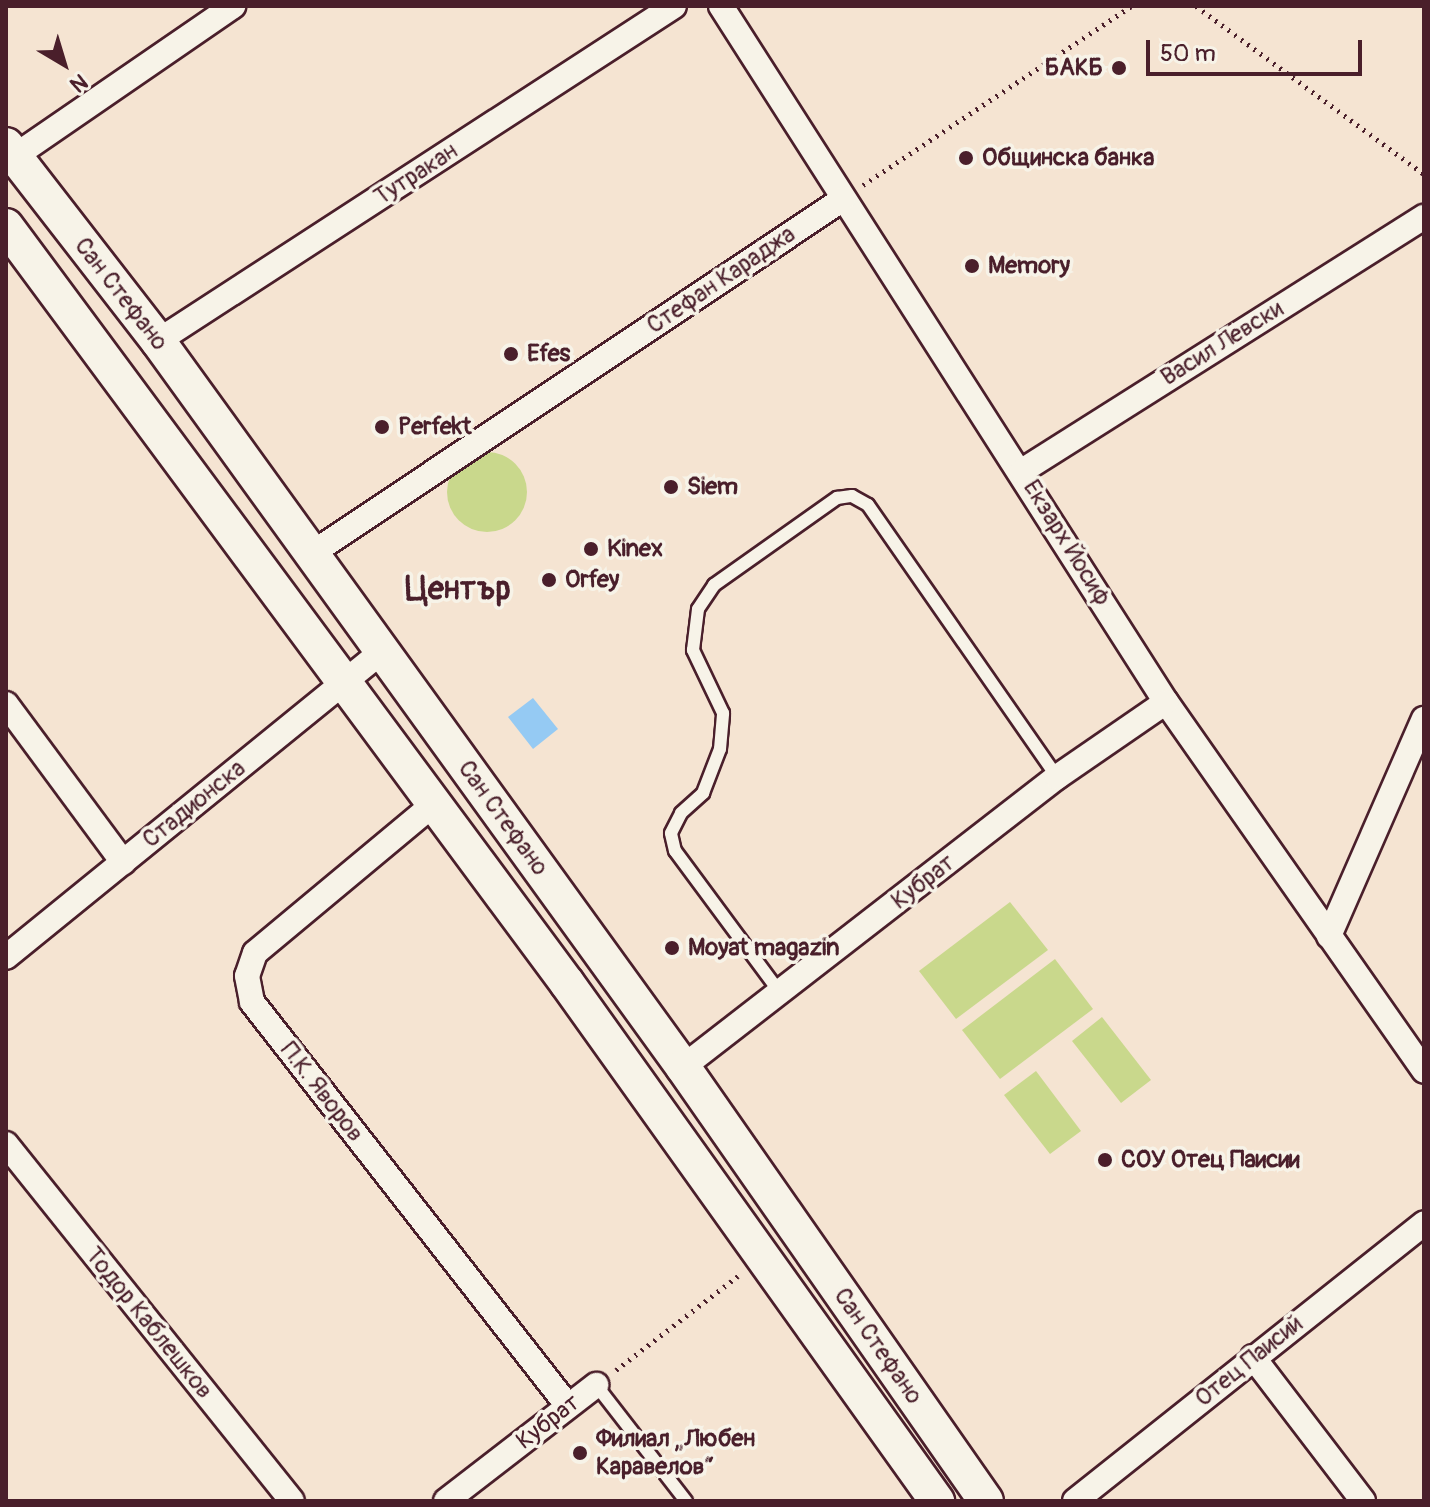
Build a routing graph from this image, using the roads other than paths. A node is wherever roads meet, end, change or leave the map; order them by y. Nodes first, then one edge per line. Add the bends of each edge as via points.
1 (233, 6) edge
2 (674, 6) edge
3 (721, 6) edge
4 (10, 150) edge
5 (843, 199) junction
6 (1424, 217) edge
7 (6, 226) edge
8 (158, 341) junction
9 (1022, 471) junction
10 (311, 554) junction
11 (382, 651) junction
12 (344, 682) junction
13 (1166, 702) junction
14 (6, 704) edge
15 (1424, 719) edge
16 (1057, 777) junction
17 (435, 803) junction
18 (123, 862) junction
19 (1329, 936) junction
20 (6, 957) edge
21 (781, 994) junction
22 (683, 1067) junction
23 (1424, 1071) edge
24 (6, 1144) edge
25 (1424, 1223) edge
26 (797, 1231) junction
27 (764, 1256) junction
28 (1253, 1357) junction
29 (596, 1385) joint
30 (568, 1406) junction
31 (292, 1501) edge
32 (446, 1501) edge
33 (686, 1501) edge
34 (937, 1501) edge
35 (986, 1501) edge
36 (1075, 1501) edge
37 (1363, 1501) edge

1 - 4 street
2 - 8 street, Тутракан
3 - 5 street, Екзарх Йосиф
4 - 8 main road, Сан Стефано
5 - 9 street, Екзарх Йосиф
5 - 10 street, Стефан Караджа
6 - 9 street, Васил Левски
7 - 12 main road, Сан Стефано
8 - 10 main road, Сан Стефано
9 - 13 street, Екзарх Йосиф
10 - 11 main road, Сан Стефано
11 - 12 street, Стадионска
11 - 22 main road, Сан Стефано
12 - 17 main road, Сан Стефано
12 - 18 street, Стадионска
13 - 16 street, Кубрат
13 - 19 street, Екзарх Йосиф
14 - 18 street
15 - 19 street
16 - 21 street, Кубрат
16 - 21 lane via 868,505 852,496 837,498 714,585 698,609 693,650 723,713 720,749 703,793 681,813 671,833 675,851
17 - 27 main road, Сан Стефано
17 - 30 street, П.К. Яворов via 255,953 247,976 252,1002
18 - 20 street, Стадионска
19 - 23 street, Екзарх Йосиф
21 - 22 street, Кубрат
22 - 26 main road, Сан Стефано
24 - 31 street, Тодор Каблешков
25 - 28 street, Отец Паисий
26 - 27 main road
26 - 35 main road, Сан Стефано
27 - 34 main road, Сан Стефано
28 - 36 street, Отец Паисий
28 - 37 street
29 - 30 street, Кубрат
29 - 33 lane
30 - 32 street, Кубрат

